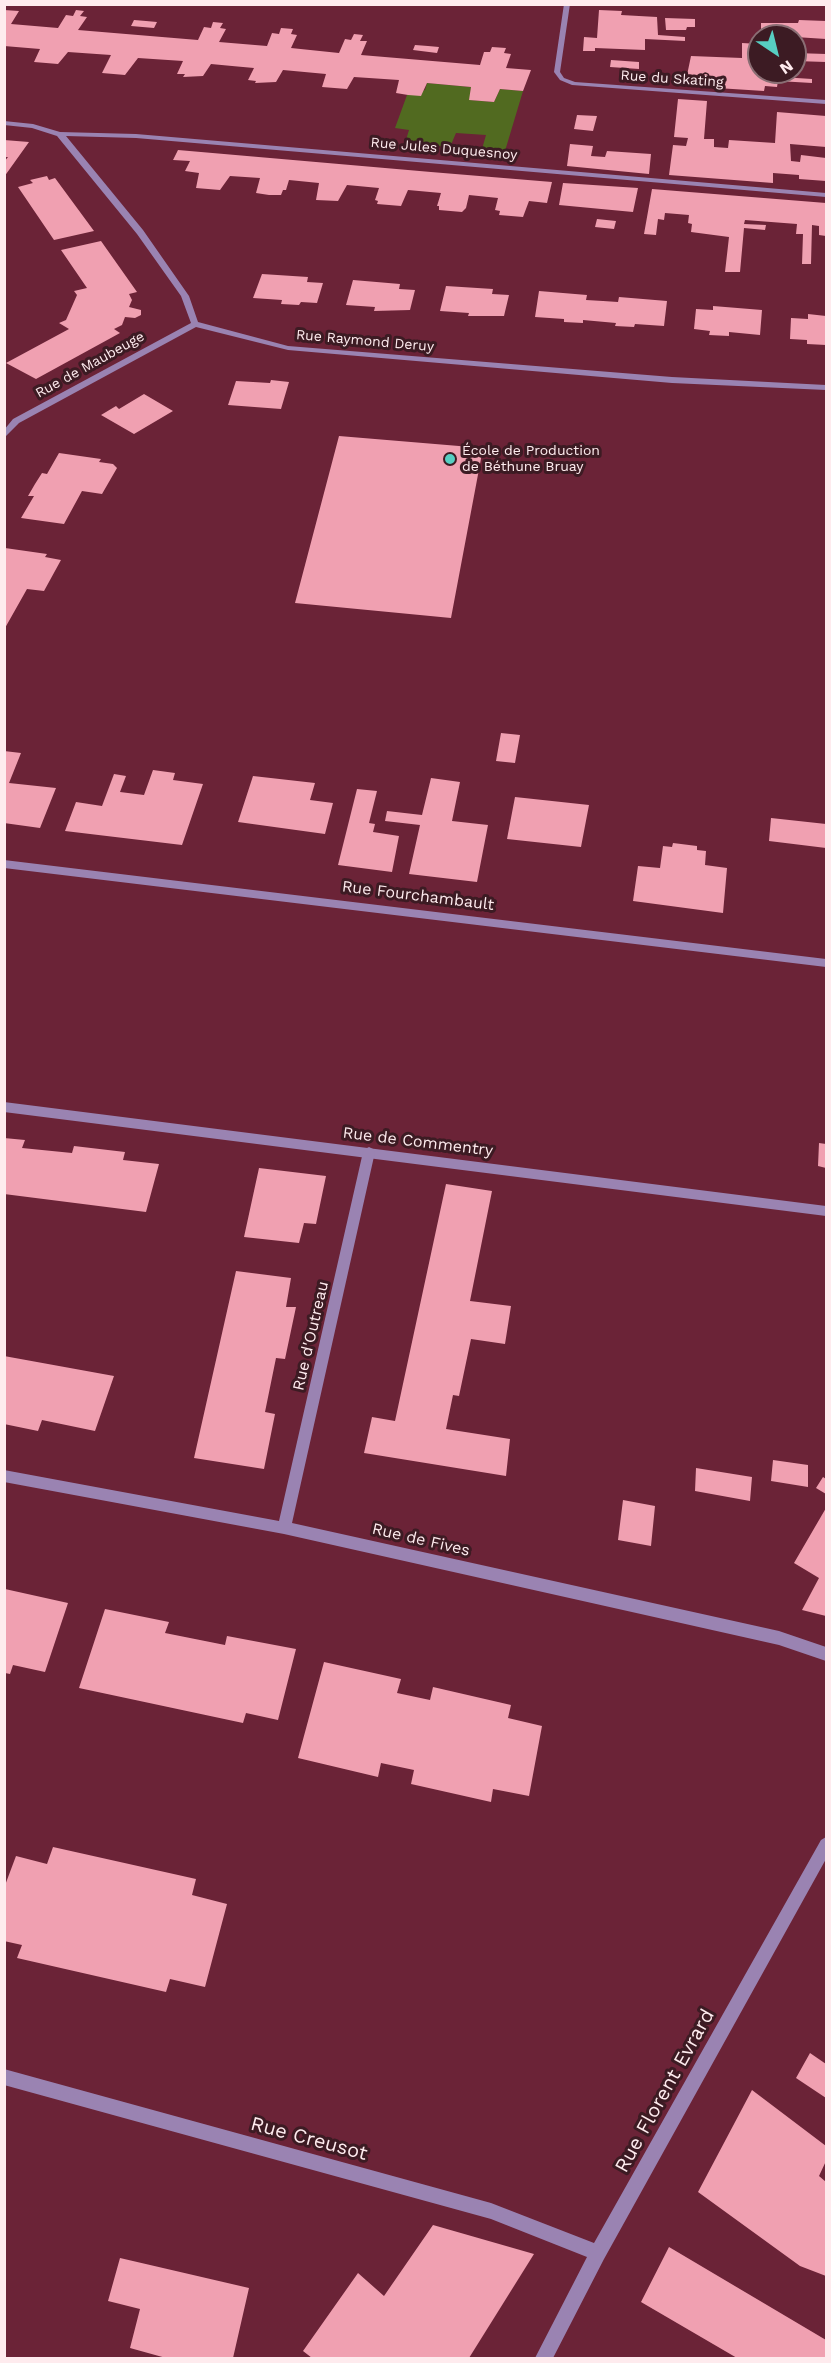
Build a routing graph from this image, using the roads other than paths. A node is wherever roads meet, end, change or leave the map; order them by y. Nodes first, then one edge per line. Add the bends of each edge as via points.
1 (567, 4) edge
2 (729, 4) edge
3 (773, 4) edge
4 (826, 102) edge
5 (4, 123) edge
6 (60, 134) junction
7 (826, 195) edge
8 (195, 324) junction
9 (826, 388) edge
10 (4, 420) edge
11 (16, 421) junction
12 (4, 436) edge
13 (4, 864) edge
14 (826, 963) edge
15 (4, 1107) edge
16 (369, 1152) junction
17 (826, 1211) edge
18 (4, 1476) edge
19 (284, 1528) junction
20 (826, 1654) edge
21 (826, 1845) edge
22 (4, 2077) edge
23 (598, 2253) junction
24 (544, 2358) edge

1 - 4 street, Rue du Skating via 556,72 574,84
2 - 3 street
5 - 6 street
6 - 7 street, Rue Jules Duquesnoy via 147,137
6 - 8 street via 179,286
8 - 9 street, Rue Raymond Deruy via 288,348 672,380
8 - 11 street, Rue de Maubeuge
10 - 11 street
11 - 12 street, Rue de Maubeuge
13 - 14 street, Rue Fourchambault
15 - 16 street, Rue de Commentry
16 - 17 street, Rue de Commentry
16 - 19 street, Rue d'Outreau
18 - 19 street, Rue de Fives
19 - 20 street, Rue de Fives via 779,1638
21 - 23 street, Rue Florent Evrard
22 - 23 street, Rue Creusot via 491,2211
23 - 24 street, Rue Florent Evrard

